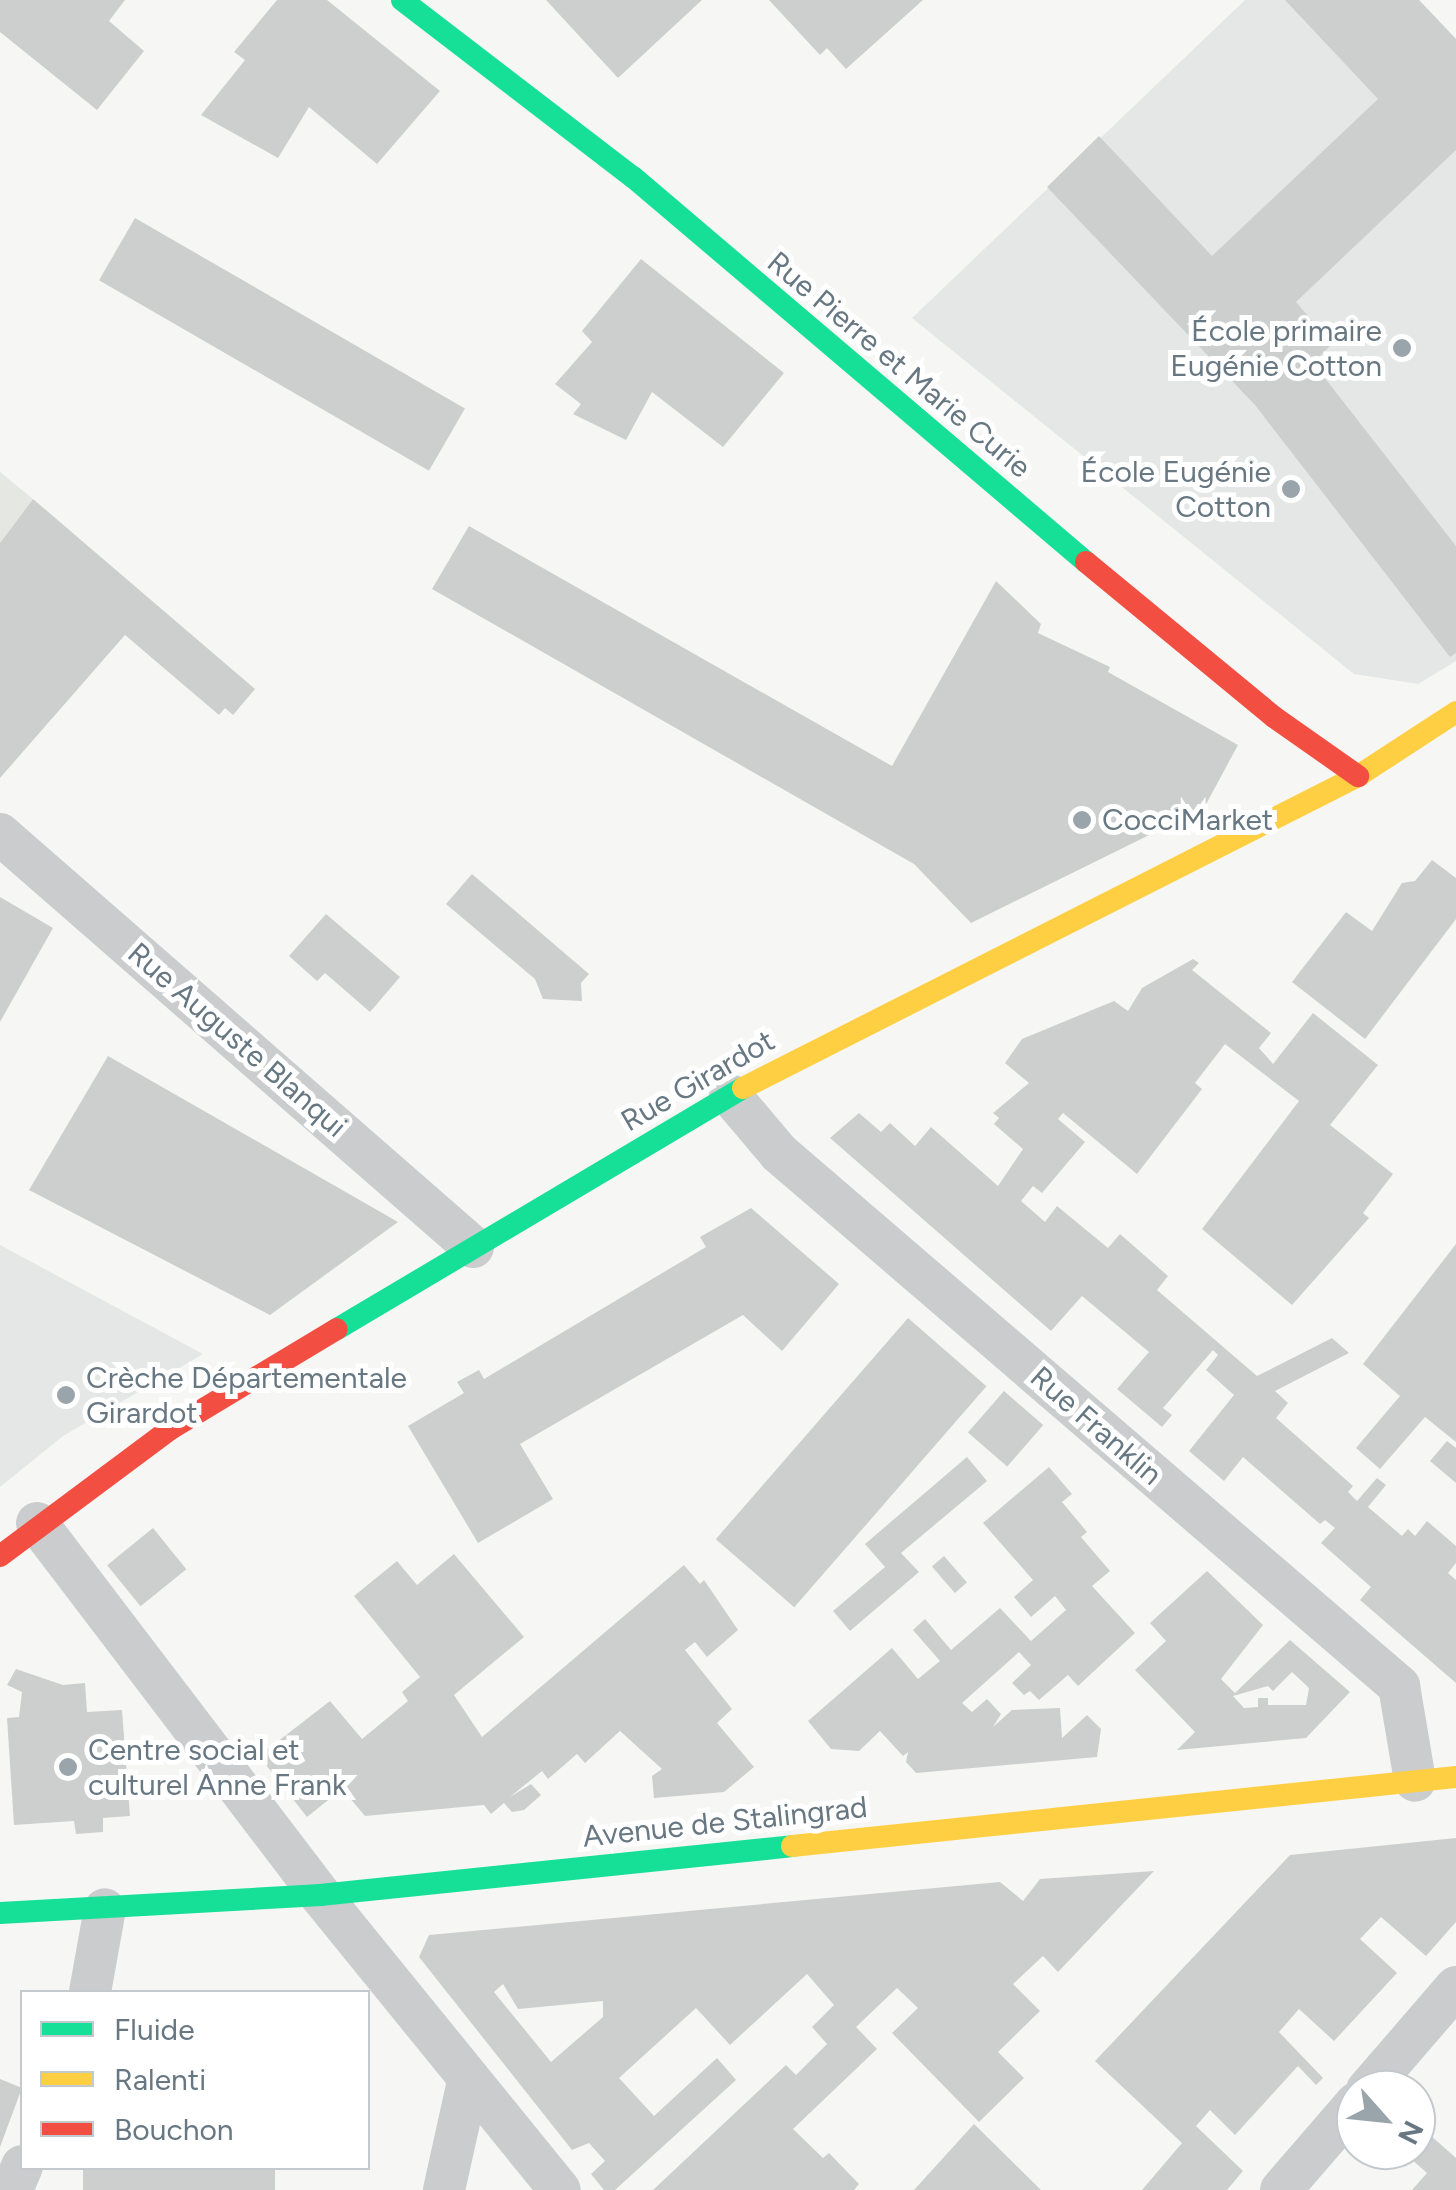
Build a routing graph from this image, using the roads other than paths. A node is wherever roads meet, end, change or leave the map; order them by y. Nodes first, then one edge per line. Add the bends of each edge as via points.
1 (402, 0) edge
2 (1456, 712) edge
3 (1358, 776) junction
4 (0, 834) edge
5 (730, 1095) junction
6 (473, 1247) junction
7 (37, 1523) junction
8 (0, 1556) edge
9 (1436, 1779) edge
10 (320, 1894) junction
11 (105, 1909) junction
12 (0, 1913) edge
13 (1456, 1987) edge
14 (90, 1990) edge
15 (1384, 2070) edge
16 (468, 2082) junction
17 (1336, 2126) edge
18 (444, 2190) edge
19 (560, 2190) edge
20 (1281, 2190) edge

1 - 3 street, Rue Pierre et Marie Curie via 633,177 1054,536 1274,717
2 - 3 street, Rue Girardot
3 - 5 street, Rue Girardot
4 - 6 street, Rue Auguste Blanqui
5 - 6 street, Rue Girardot
5 - 9 street, Rue Franklin via 779,1152 1399,1686
6 - 7 street, Rue Girardot via 172,1428
7 - 8 street, Rue Girardot
7 - 10 street
9 - 10 street, Avenue de Stalingrad
10 - 11 street, Avenue de Stalingrad
10 - 16 street
11 - 12 street, Avenue de Stalingrad
11 - 14 street
13 - 15 street
16 - 18 street
16 - 19 street
17 - 20 street

